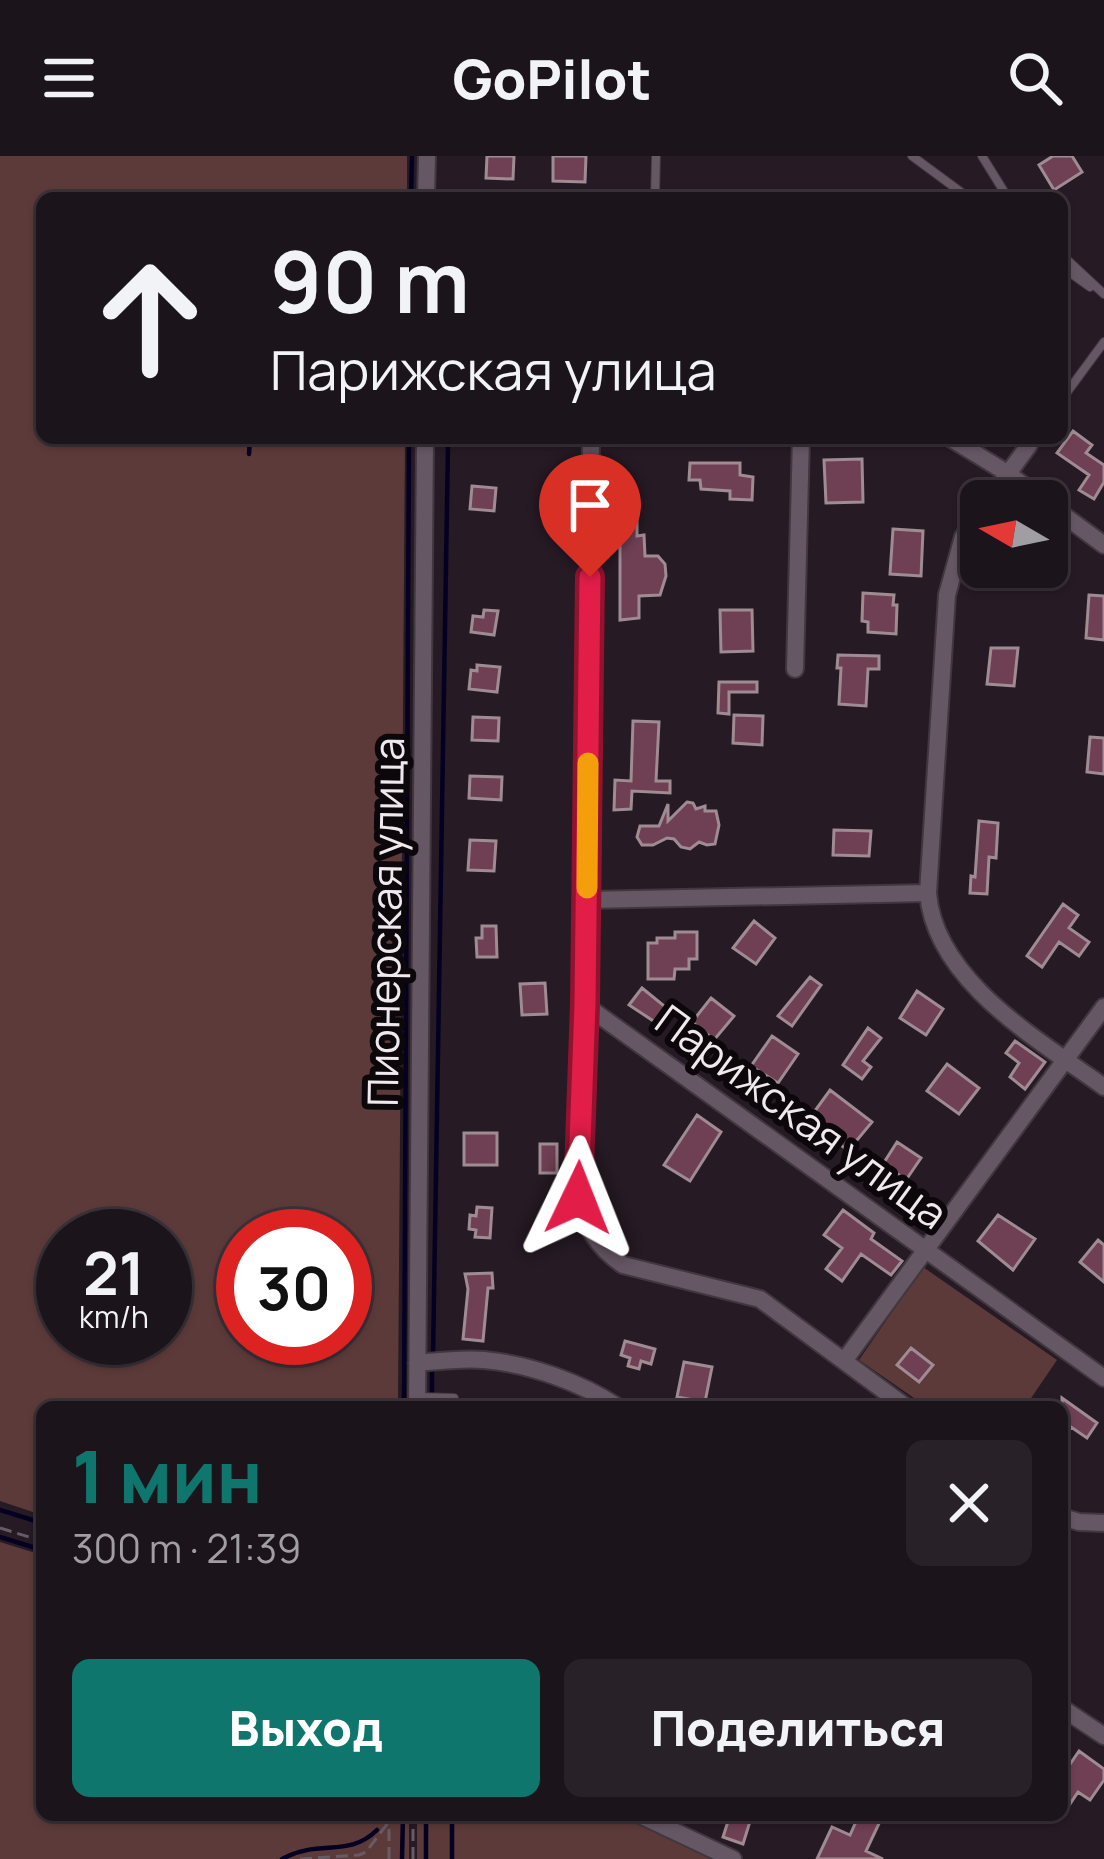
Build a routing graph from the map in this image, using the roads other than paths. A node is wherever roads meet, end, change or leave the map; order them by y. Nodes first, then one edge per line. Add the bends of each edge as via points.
1 (427, 156) edge
2 (656, 156) edge
3 (912, 156) edge
4 (982, 156) edge
5 (426, 192) edge
6 (656, 192) edge
7 (961, 192) edge
8 (1004, 192) edge
9 (1068, 262) edge
10 (1068, 271) edge
11 (1104, 296) edge
12 (1104, 342) edge
13 (1068, 391) edge
14 (425, 444) edge
15 (590, 444) edge
16 (800, 444) edge
17 (960, 444) edge
18 (1029, 444) edge
19 (1007, 473) junction
20 (1002, 480) edge
21 (1016, 480) edge
22 (1068, 518) edge
23 (1104, 545) edge
24 (960, 546) edge
25 (795, 669) dead end
26 (928, 893) junction
27 (587, 900) junction
28 (585, 1004) junction
29 (1104, 1006) edge
30 (1065, 1058) junction
31 (1104, 1087) edge
32 (926, 1249) junction
33 (844, 1361) junction
34 (417, 1363) junction
35 (1104, 1378) edge
36 (454, 1398) dead end
37 (417, 1401) edge
38 (426, 1401) edge
39 (607, 1401) edge
40 (898, 1401) edge
41 (1068, 1519) edge
42 (1104, 1523) edge
43 (1068, 1712) edge
44 (1104, 1736) edge
45 (653, 1821) edge
46 (733, 1859) edge

1 - 5 street
2 - 6 lane
3 - 7 lane
4 - 8 lane
9 - 11 lane
10 - 11 lane
12 - 13 lane
14 - 34 street, Пионерская улица
15 - 27 street
16 - 25 street
17 - 19 street
18 - 19 street
19 - 20 street
19 - 21 street
22 - 23 street
24 - 26 street via 947,595
26 - 27 street
26 - 30 street via 940,940 973,985
27 - 28 street
28 - 32 street, Парижская улица
28 - 33 street via 578,1198 594,1237 623,1265 760,1299
29 - 30 street
30 - 31 street
30 - 32 street
32 - 33 street
32 - 35 street, Парижская улица
33 - 40 street
34 - 37 street, Пионерская улица
34 - 39 street via 510,1364
36 - 38 lane
41 - 42 street
43 - 44 street
45 - 46 street

